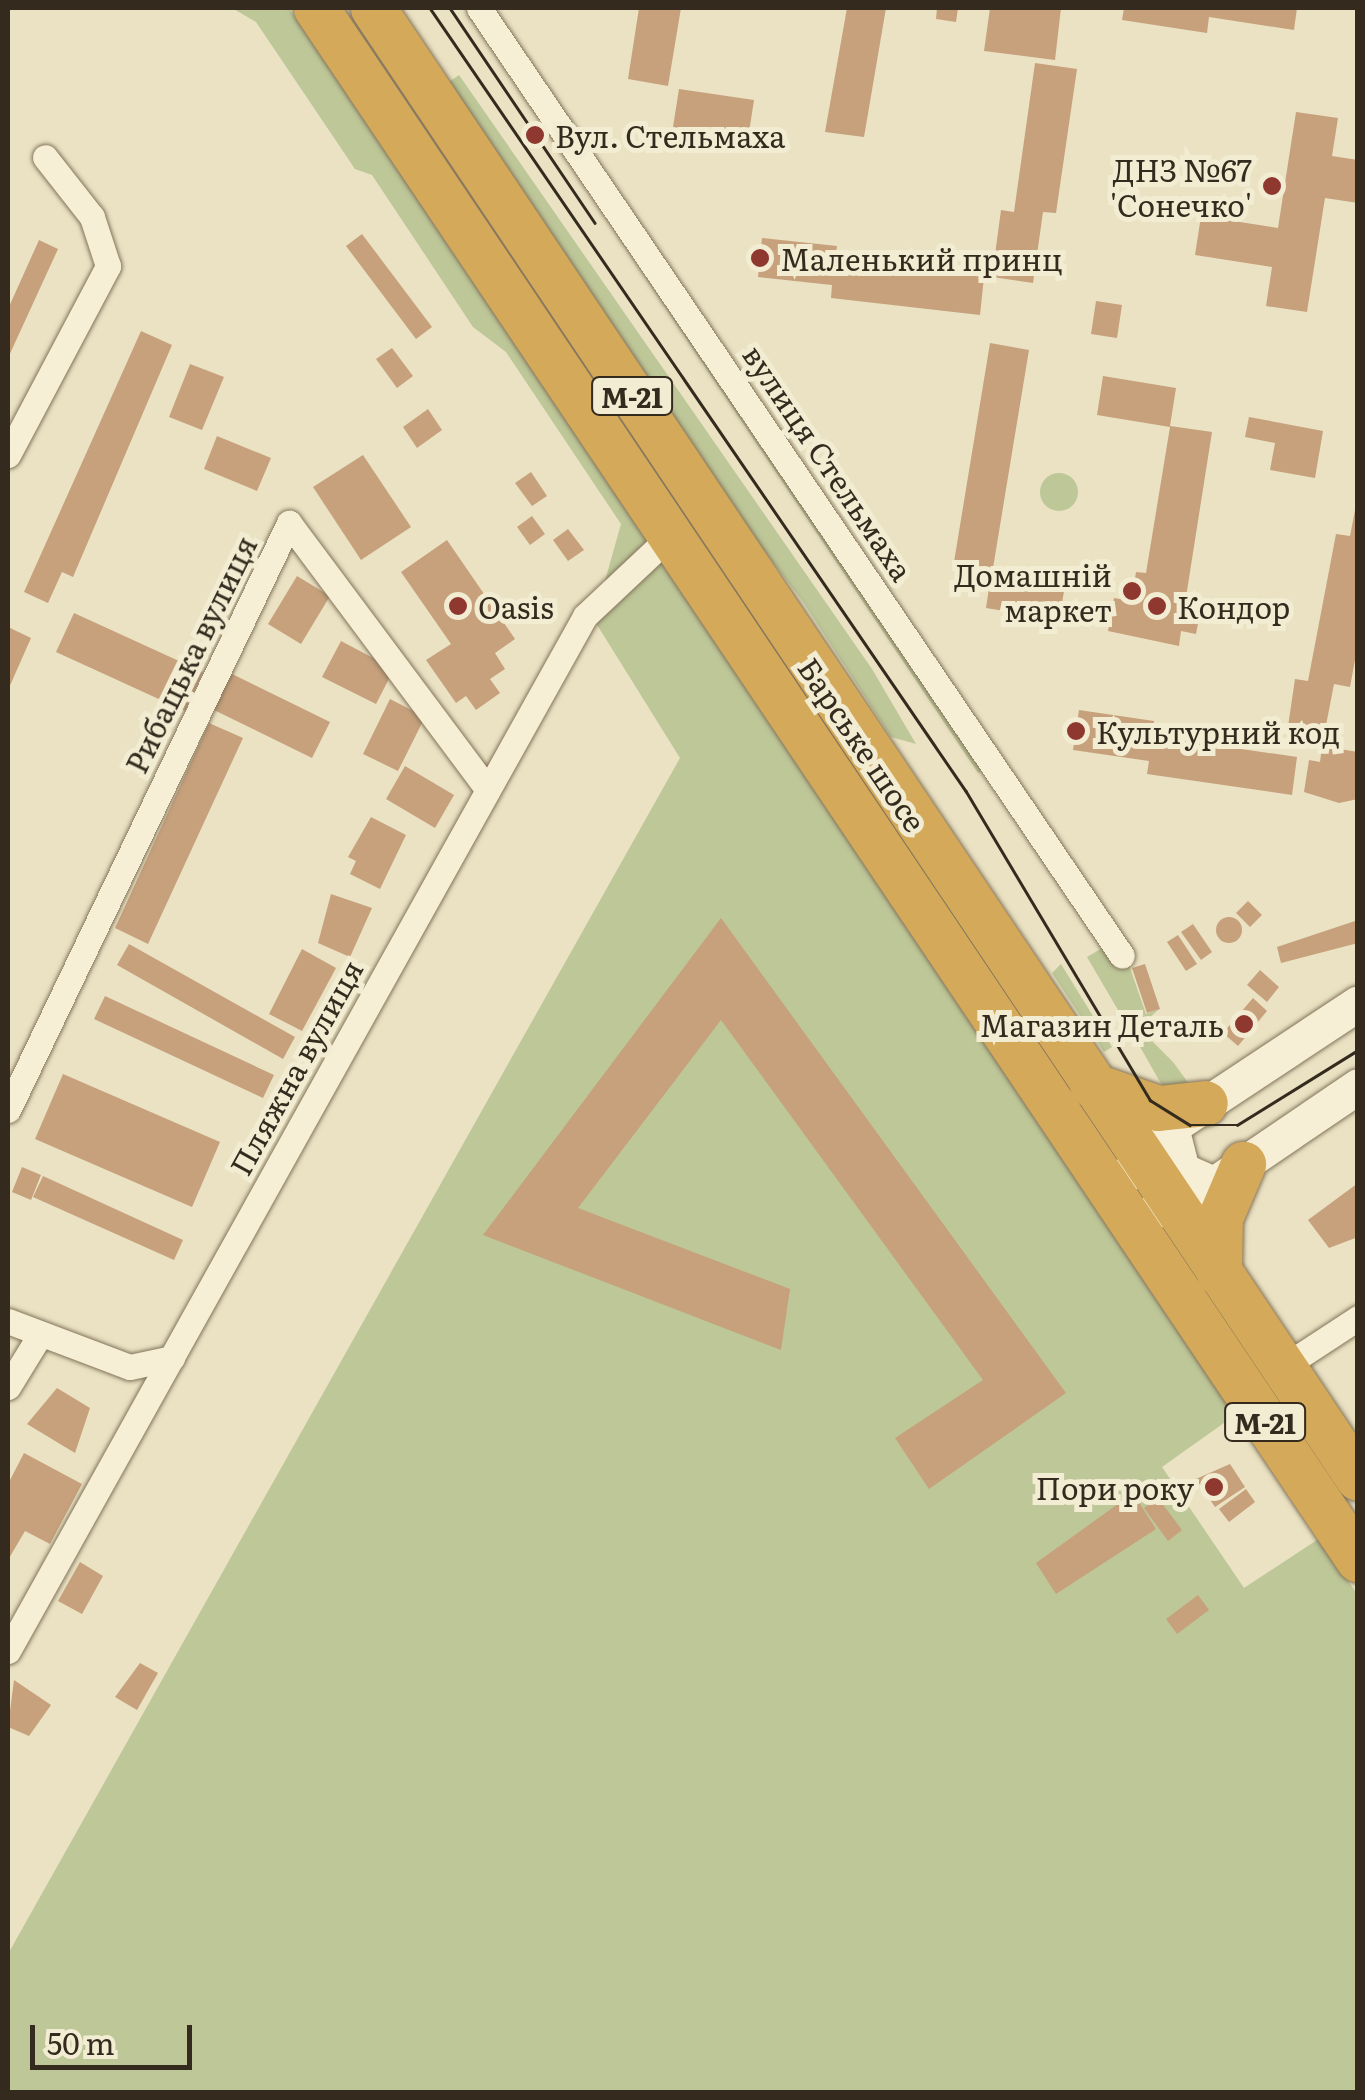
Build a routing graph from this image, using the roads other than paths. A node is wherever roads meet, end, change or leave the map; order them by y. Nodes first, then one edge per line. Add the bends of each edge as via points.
1 (316, 8) edge
2 (479, 8) edge
3 (379, 17) edge
4 (348, 53) junction
5 (45, 157) dead end
6 (8, 455) edge
7 (669, 536) junction
8 (486, 786) junction
9 (1122, 956) dead end
10 (1358, 1002) edge
11 (1092, 1085) junction
12 (1358, 1086) edge
13 (1054, 1109) junction
14 (8, 1110) edge
15 (1172, 1129) junction
16 (1228, 1174) junction
17 (1173, 1205) junction
18 (1120, 1208) junction
19 (1216, 1268) junction
20 (1172, 1286) junction
21 (1358, 1318) edge
22 (8, 1322) edge
23 (38, 1338) junction
24 (172, 1358) junction
25 (1283, 1368) junction
26 (8, 1387) edge
27 (1358, 1478) edge
28 (1358, 1558) edge
29 (8, 1651) edge

1 - 4 highway, М-21
2 - 9 street, вулиця Стельмаха
3 - 4 highway
3 - 11 highway, Барське шосе / М-21
4 - 7 highway, М-21
5 - 6 street via 92,218 108,266
7 - 8 street, Пляжна вулиця via 585,616
7 - 13 highway, М-21
8 - 14 street, Рибацька вулиця via 289,523
8 - 24 street, Пляжна вулиця
10 - 15 main road
11 - 13 highway via 1081,1110
11 - 15 highway, Барське шосе / М-21
11 - 15 highway via 1158,1108
12 - 16 main road
13 - 18 highway, М-21
15 - 16 main road via 1182,1170
15 - 17 highway, Барське шосе / М-21
15 - 18 main road
16 - 17 main road
16 - 19 highway
17 - 18 main road
17 - 19 highway, Барське шосе / М-21
18 - 20 highway, М-21
19 - 20 highway via 1184,1260
19 - 25 highway, Барське шосе / М-21
20 - 28 highway, М-21
21 - 25 street
22 - 23 street
23 - 24 street via 130,1367
23 - 26 street
24 - 29 street, Пляжна вулиця
25 - 27 highway, Барське шосе / М-21

